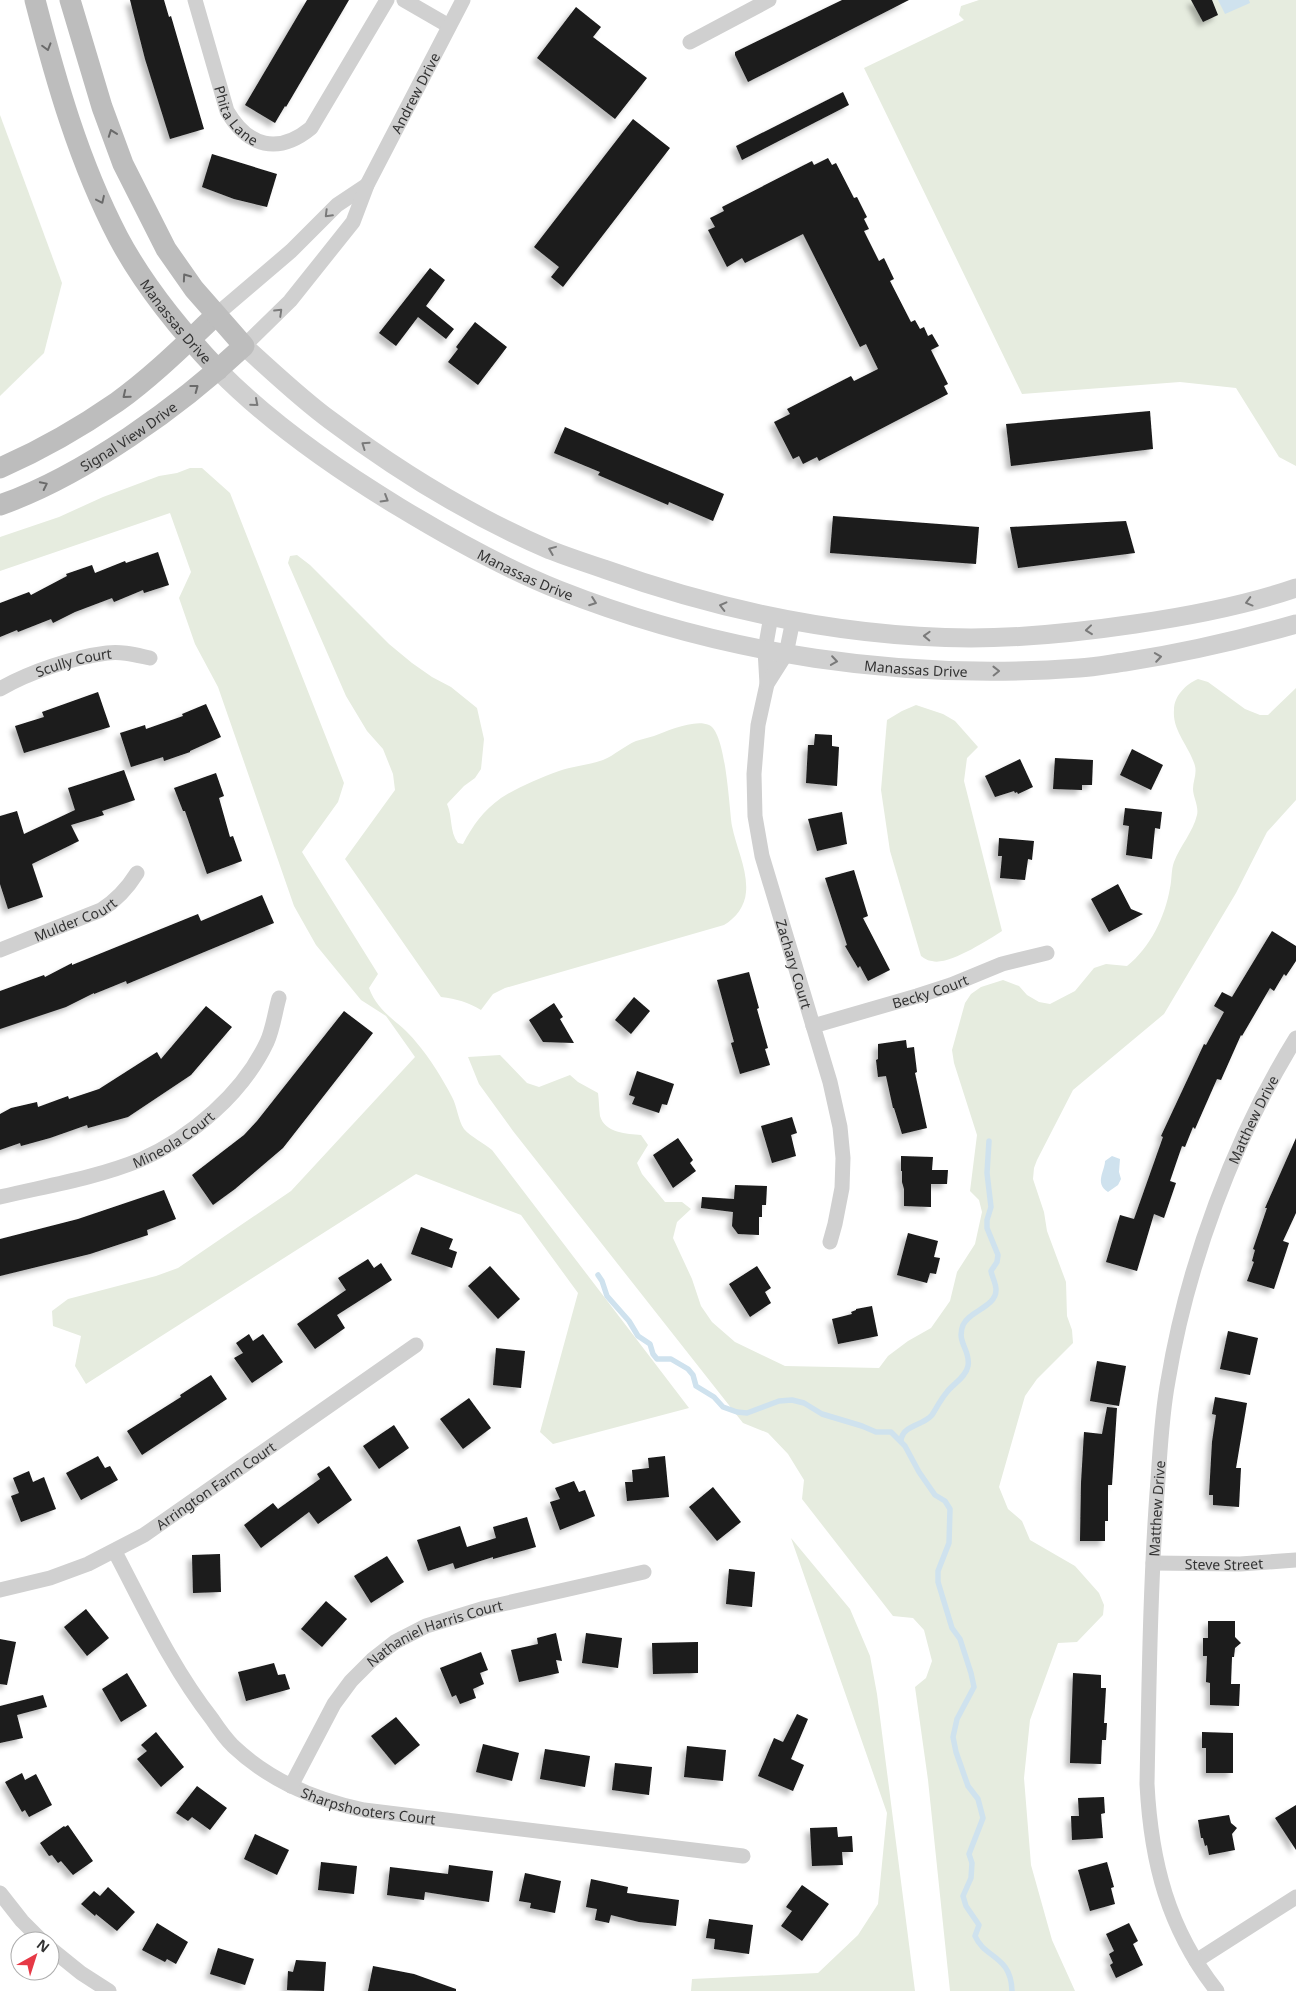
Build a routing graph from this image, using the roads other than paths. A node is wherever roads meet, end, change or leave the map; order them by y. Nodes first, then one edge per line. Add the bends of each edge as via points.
1 (35, 0) edge
2 (70, 0) edge
3 (195, 0) edge
4 (387, 0) edge
5 (404, 0) edge
6 (463, 0) edge
7 (769, 0) edge
8 (449, 26) junction
9 (690, 42) dead end
10 (367, 185) junction
11 (216, 316) junction
12 (189, 340) junction
13 (244, 346) junction
14 (218, 370) junction
15 (0, 468) edge
16 (0, 505) edge
17 (1296, 588) edge
18 (770, 616) junction
19 (793, 620) junction
20 (1296, 624) edge
21 (765, 650) junction
22 (786, 654) junction
23 (150, 658) dead end
24 (767, 684) junction
25 (0, 689) edge
26 (137, 873) dead end
27 (0, 950) edge
28 (1047, 953) dead end
29 (279, 998) dead end
30 (813, 1026) junction
31 (1296, 1038) edge
32 (0, 1197) edge
33 (830, 1242) dead end
34 (416, 1345) dead end
35 (115, 1552) junction
36 (1296, 1560) edge
37 (1153, 1563) junction
38 (644, 1572) dead end
39 (0, 1590) edge
40 (291, 1786) junction
41 (743, 1856) dead end
42 (0, 1893) edge
43 (1296, 1897) edge
44 (32, 1931) edge
45 (60, 1956) edge
46 (1196, 1961) junction
47 (107, 1990) edge
48 (1217, 1991) edge

1 -> 12 main road, Manassas Drive via 55,76 100,199 141,274
11 -> 2 main road via 166,249 123,164
3 - 4 street, Phita Lane via 227,111 244,133 270,144 288,143 312,128
5 - 8 street
6 - 8 street, Andrew Drive
7 - 9 street
8 - 10 street, Andrew Drive
10 -> 11 street, Andrew Drive via 338,205
13 -> 10 street, Andrew Drive via 290,301 330,253 353,222
11 - 12 main road
11 - 13 main road
12 - 14 main road, Manassas Drive
12 -> 15 main road via 118,401 56,441
13 - 14 main road, Signal View Drive
18 -> 13 street via 672,592 551,550 495,524 368,447 321,413
16 -> 14 main road, Signal View Drive via 92,460
14 -> 21 street, Manassas Drive via 310,448 369,489 486,556 558,590 613,609
17 -> 19 street via 1176,618 1038,636 971,638 906,635
18 - 19 street
18 - 21 street, Zachary Court
19 - 22 street, Zachary Court
22 -> 20 street, Manassas Drive via 903,669 966,672 1081,668 1197,650
21 - 22 street, Manassas Drive
21 - 24 street, Zachary Court
22 - 24 street, Zachary Court
23 - 25 street, Scully Court via 108,653 71,661
24 - 30 street, Zachary Court via 758,725 755,816 762,856
26 - 27 street, Mulder Court via 128,887 101,910
28 - 30 street, Becky Court via 1002,964 952,985
29 - 32 street, Mineola Court via 268,1040 256,1064 232,1093 172,1143 140,1160 95,1175
30 - 33 street, Zachary Court via 830,1082 843,1158 842,1188
31 - 37 street, Matthew Drive via 1244,1138 1214,1208 1187,1292 1164,1403
34 - 35 street, Arrington Farm Court
35 - 39 street, Arrington Farm Court via 50,1578
35 - 40 street, Sharpshooters Court via 197,1700 232,1745 262,1769
36 - 37 street, Steve Street via 1240,1564
37 - 46 street, Matthew Drive via 1148,1817 1164,1896
38 - 40 street, Nathaniel Harris Court via 485,1608 426,1626 395,1642 351,1681 334,1704
40 - 41 street, Sharpshooters Court via 339,1805 364,1810
42 - 44 street
43 - 46 street
45 - 47 street
46 - 48 street, Matthew Drive

